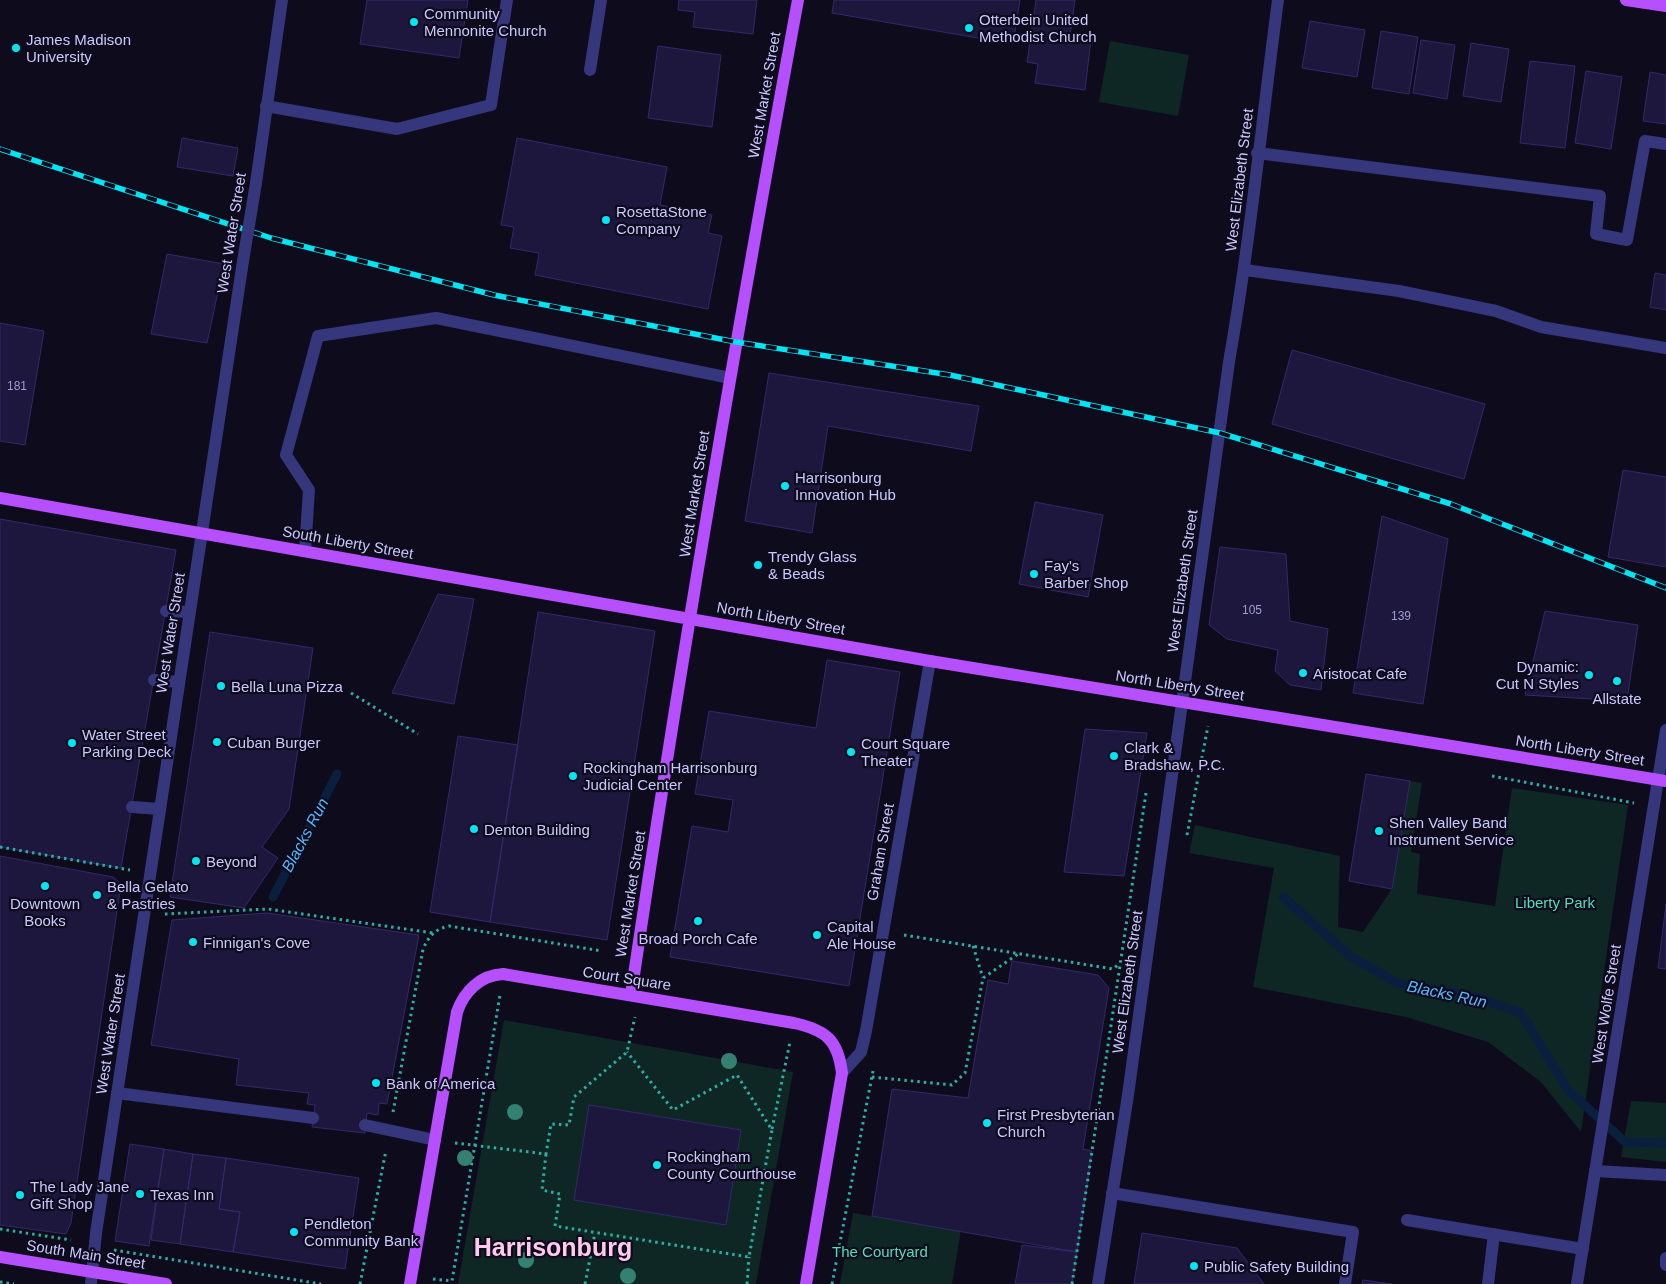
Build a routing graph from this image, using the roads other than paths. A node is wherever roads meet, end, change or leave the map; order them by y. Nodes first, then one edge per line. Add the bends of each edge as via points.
1 (282, 0) edge
2 (507, 0) edge
3 (601, 0) edge
4 (798, 0) edge
5 (1278, 0) edge
6 (1626, 0) edge
7 (1666, 6) edge
8 (590, 70) dead end
9 (266, 106) junction
10 (1666, 144) edge
11 (1257, 153) junction
12 (1245, 270) junction
13 (1666, 348) edge
14 (730, 378) junction
15 (0, 498) edge
16 (201, 533) junction
17 (305, 551) junction
18 (166, 611) dead end
19 (189, 612) junction
20 (690, 618) junction
21 (930, 661) junction
22 (154, 680) dead end
23 (179, 682) junction
24 (1182, 702) junction
25 (1666, 730) edge
26 (1662, 780) edge
27 (132, 807) dead end
28 (160, 809) junction
29 (631, 995) junction
30 (842, 1073) junction
31 (117, 1093) junction
32 (313, 1118) dead end
33 (365, 1125) dead end
34 (435, 1140) junction
35 (1595, 1171) junction
36 (1666, 1175) edge
37 (1112, 1194) junction
38 (1407, 1220) dead end
39 (1494, 1234) junction
40 (1583, 1249) junction
41 (0, 1256) edge
42 (1666, 1258) edge
43 (1666, 1265) edge
44 (92, 1278) edge
45 (166, 1284) edge
46 (410, 1284) edge
47 (806, 1284) edge
48 (1098, 1284) edge
49 (1345, 1284) edge
50 (1488, 1284) edge
51 (1577, 1284) edge

1 - 9 street, West Water Street
2 - 9 street via 491,105 397,129
3 - 8 street
4 - 14 main road, West Market Street
5 - 11 street, West Elizabeth Street
6 - 7 main road
9 - 16 street, West Water Street, bridge
10 - 11 street via 1645,141 1627,240 1596,234 1600,196
11 - 12 street, West Elizabeth Street
12 - 13 street via 1399,291 1496,311 1541,327
12 - 24 street, West Elizabeth Street via 1229,362
14 - 17 street via 436,318 318,336 286,455 309,490
14 - 20 main road, West Market Street
15 - 16 main road, South Liberty Street
16 - 17 main road, South Liberty Street
16 - 19 street, West Water Street
17 - 20 main road, South Liberty Street
18 - 19 street
19 - 23 street, West Water Street
20 - 21 main road, North Liberty Street
20 - 29 main road, West Market Street
21 - 24 main road, North Liberty Street
21 - 30 street, Graham Street via 866,1031 861,1052
22 - 23 street
23 - 28 street, West Water Street
24 - 26 main road, North Liberty Street
24 - 37 street, West Elizabeth Street
25 - 26 street, West Wolfe Street
26 - 35 street, West Wolfe Street
27 - 28 street
28 - 31 street, West Water Street
29 - 30 main road, Court Square via 794,1023 824,1032 838,1051
29 - 34 main road, Court Square via 503,974 488,977 472,987 457,1012
30 - 47 main road, Court Square
31 - 32 street
31 - 44 street, West Water Street
33 - 34 street
34 - 46 main road, Court Square
35 - 36 street
35 - 40 street, West Wolfe Street
37 - 48 street, West Elizabeth Street
37 - 49 street via 1353,1232
38 - 39 street
39 - 40 street
39 - 50 street
40 - 51 street, West Wolfe Street
41 - 44 main road, South Main Street
42 - 43 street
44 - 45 main road, South Main Street

